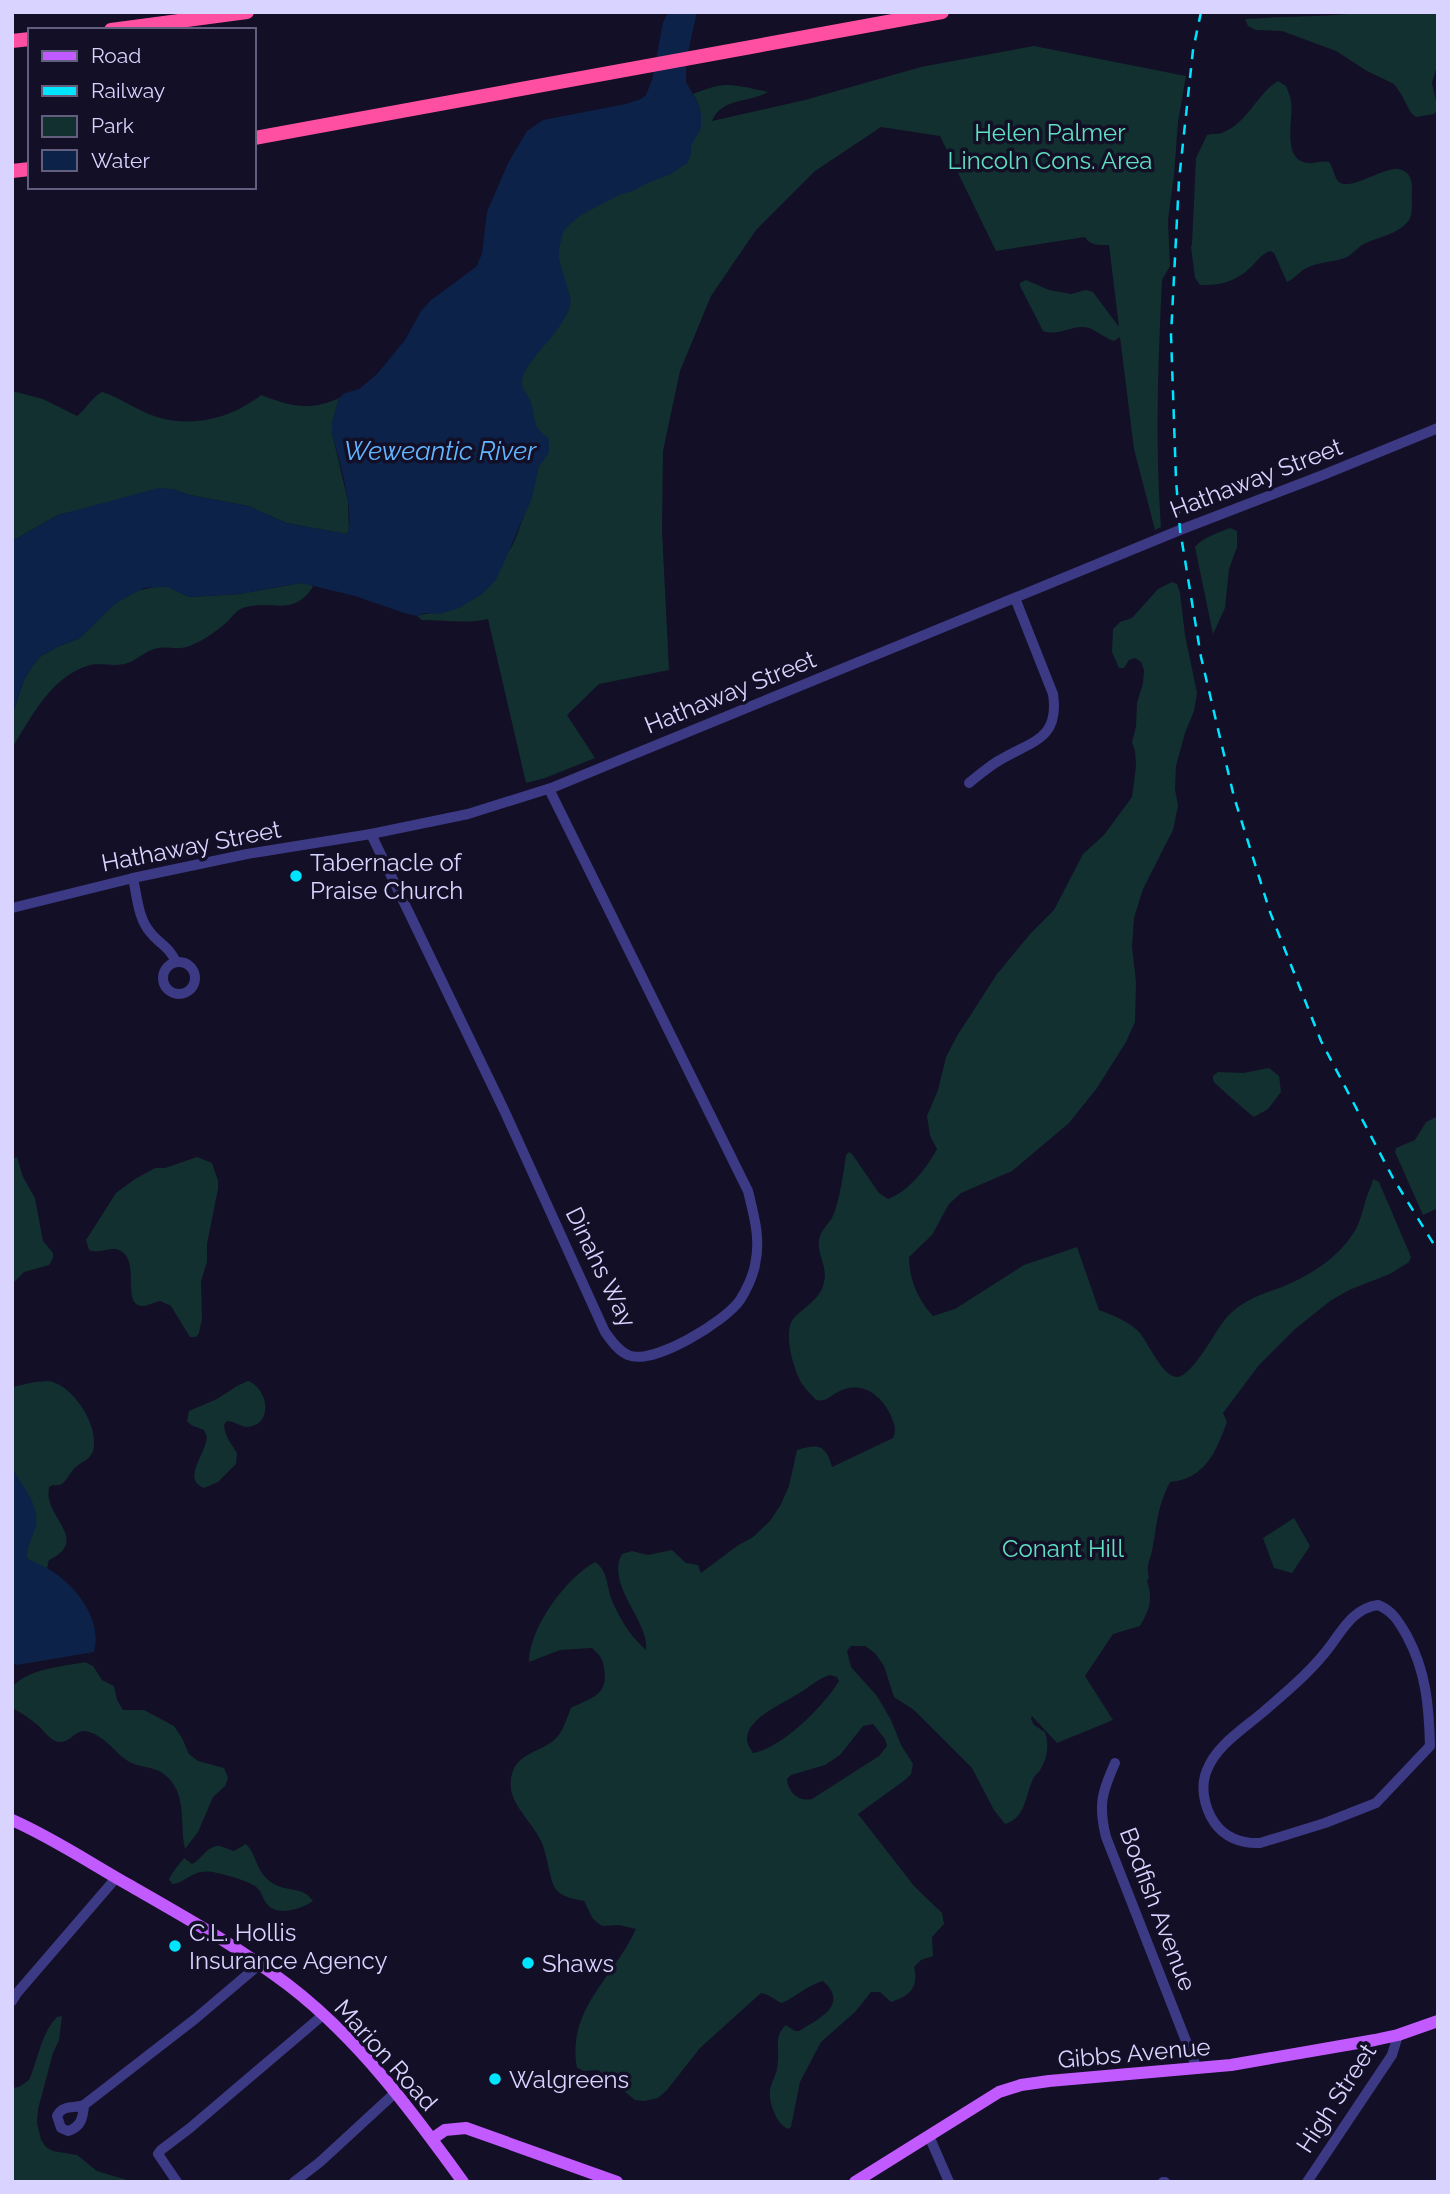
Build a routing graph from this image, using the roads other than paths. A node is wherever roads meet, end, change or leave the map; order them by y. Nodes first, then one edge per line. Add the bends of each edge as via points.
1 (247, 12) edge
2 (942, 12) edge
3 (125, 28) edge
4 (256, 138) edge
5 (1438, 428) edge
6 (1015, 598) junction
7 (969, 783) dead end
8 (549, 789) junction
9 (370, 834) junction
10 (133, 878) junction
11 (12, 908) edge
12 (176, 962) dead end
13 (1434, 1746) edge
14 (1115, 1763) dead end
15 (12, 1820) edge
16 (116, 1878) junction
17 (260, 1964) junction
18 (12, 2001) edge
19 (323, 2015) junction
20 (1438, 2021) edge
21 (1398, 2035) junction
22 (1197, 2069) junction
23 (396, 2092) junction
24 (84, 2105) dead end
25 (929, 2136) junction
26 (432, 2138) junction
27 (177, 2182) edge
28 (293, 2182) edge
29 (463, 2182) edge
30 (617, 2182) edge
31 (855, 2182) edge
32 (950, 2182) edge
33 (1307, 2182) edge

1 - 3 highway
2 - 4 highway
5 - 6 street, Hathaway Street
6 - 7 street via 1053,694 1053,718 1032,745 1001,759
6 - 8 street, Hathaway Street
8 - 9 street, Hathaway Street via 468,814
8 - 9 street, Dinahs Way via 748,1191 757,1222 755,1267 739,1301 708,1329 643,1357 626,1354 605,1332 505,1110
9 - 10 street, Hathaway Street
10 - 11 street, Hathaway Street
10 - 12 street via 143,921
13 - 13 street via 1425,1685 1414,1649 1388,1609 1367,1607 1357,1612 1319,1661 1218,1752 1206,1772 1205,1799 1209,1814 1225,1834 1260,1843 1376,1803
14 - 22 street, Bodfish Avenue via 1104,1788 1101,1819
15 - 16 main road, Marion Road
16 - 17 main road, Marion Road
16 - 18 street
17 - 19 main road, Marion Road
17 - 24 street
19 - 23 main road, Marion Road
19 - 27 street via 158,2154
20 - 21 main road, Gibbs Avenue
21 - 22 main road, Gibbs Avenue
21 - 33 street, High Street via 1392,2055
22 - 25 main road, Gibbs Avenue via 1021,2085 990,2097
23 - 26 main road, Marion Road
23 - 28 street
25 - 31 main road, Gibbs Avenue
25 - 32 street
26 - 29 main road, Marion Road
26 - 30 main road via 452,2128 466,2128

